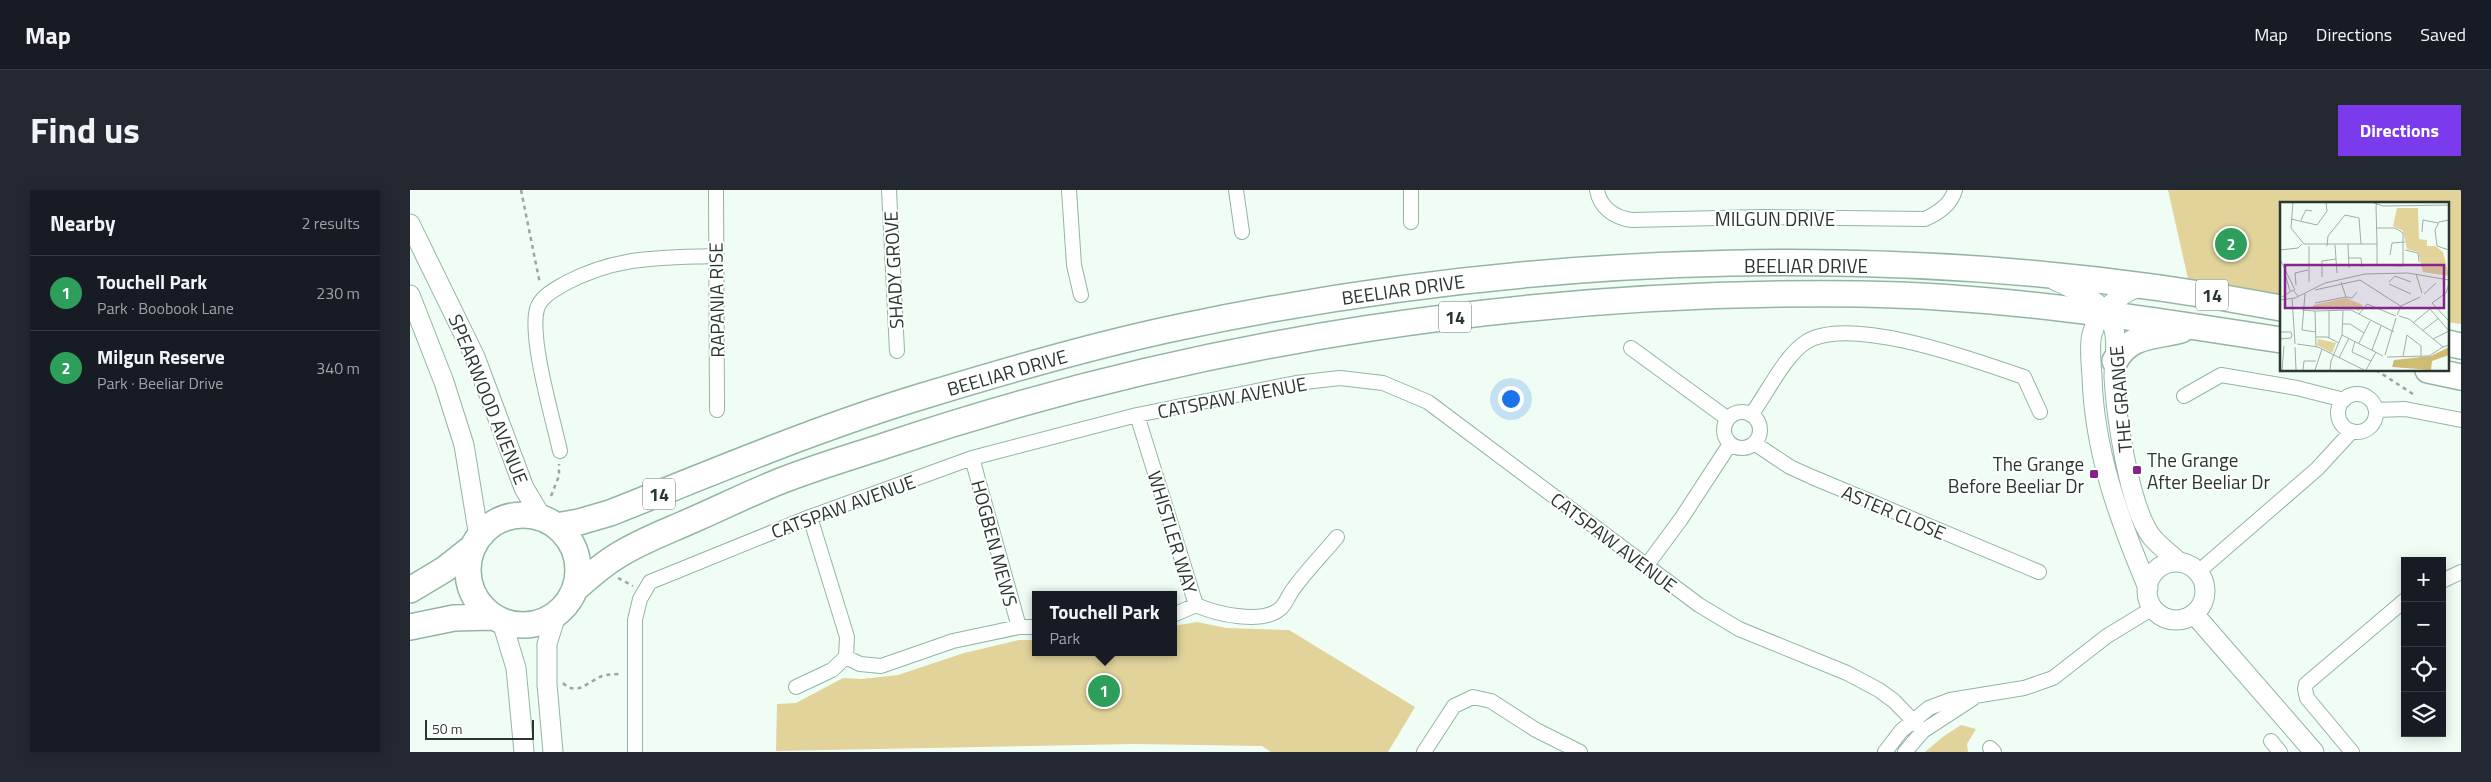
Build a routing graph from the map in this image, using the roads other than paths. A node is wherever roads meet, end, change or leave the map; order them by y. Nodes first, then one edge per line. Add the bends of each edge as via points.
1 (716, 190) edge
2 (889, 190) edge
3 (1069, 190) edge
4 (1236, 190) edge
5 (1411, 190) edge
6 (1597, 190) edge
7 (1955, 190) edge
8 (1411, 222) dead end
9 (410, 224) edge
10 (1242, 232) dead end
11 (716, 256) junction
12 (2041, 275) junction
13 (2142, 286) junction
14 (410, 295) edge
15 (1081, 295) dead end
16 (2280, 308) edge
17 (2104, 312) junction
18 (2196, 327) junction
19 (2280, 340) edge
20 (2448, 343) edge
21 (2461, 346) edge
22 (1631, 348) dead end
23 (897, 351) dead end
24 (2115, 361) junction
25 (2434, 371) edge
26 (2461, 376) edge
27 (2184, 396) dead end
28 (2344, 400) junction
29 (717, 410) dead end
30 (2376, 410) junction
31 (2040, 412) dead end
32 (1138, 415) junction
33 (1751, 415) junction
34 (1728, 419) junction
35 (2461, 420) edge
36 (2352, 431) junction
37 (1754, 443) junction
38 (1730, 444) junction
39 (560, 452) road end
40 (972, 458) junction
41 (549, 513) junction
42 (810, 517) junction
43 (1337, 537) dead end
44 (474, 543) junction
45 (2179, 562) junction
46 (1646, 565) junction
47 (2039, 572) dead end
48 (2198, 572) junction
49 (2461, 572) edge
50 (2446, 579) edge
51 (576, 588) junction
52 (2148, 588) junction
53 (410, 590) edge
54 (2403, 602) edge
55 (1196, 605) junction
56 (2153, 608) junction
57 (1177, 613) edge
58 (2194, 614) junction
59 (556, 615) junction
60 (497, 619) junction
61 (410, 627) edge
62 (1018, 627) junction
63 (1032, 627) edge
64 (846, 657) junction
65 (796, 687) dead end
66 (1979, 694) junction
67 (1912, 720) junction
68 (1923, 731) junction
69 (553, 748) edge
70 (524, 752) edge
71 (635, 752) edge
72 (1424, 752) edge
73 (1580, 752) edge
74 (1885, 752) edge
75 (1905, 752) edge
76 (2314, 752) edge
77 (2352, 752) edge

1 - 11 street, RAPANIA RISE
2 - 23 street, SHADY GROVE
3 - 15 street via 1074,266
4 - 10 street
5 - 8 street
6 - 7 street, MILGUN DRIVE via 1603,206 1621,218 1632,220 1925,218 1937,214
9 - 41 street, SPEARWOOD AVENUE via 472,349 524,488
11 - 29 street, RAPANIA RISE
11 - 39 street via 624,260 599,267 543,298 537,308 536,339
12 - 13 highway, BEELIAR DRIVE / 14
12 - 17 street, THE GRANGE via 2078,291
12 - 41 highway, BEELIAR DRIVE / 14 via 1849,264 1620,268 1466,280 1272,308 1084,350 927,394 811,433 610,513 579,522
13 - 16 highway, BEELIAR DRIVE / 14
13 - 17 street, THE GRANGE via 2131,289
14 - 44 street, SPEARWOOD AVENUE via 444,382 464,445
17 - 18 highway, BEELIAR DRIVE / 14
17 - 24 street, THE GRANGE via 2115,332
17 - 51 highway, BEELIAR DRIVE / 14 via 1863,294 1706,296 1560,305 1443,318 1261,346 1110,380 930,430 781,481 620,554
17 - 52 street, THE GRANGE via 2092,333 2092,392 2097,433 2117,511
18 - 19 highway, BEELIAR DRIVE / 14
18 - 24 highway via 2133,341 2124,347
20 - 21 highway
22 - 34 street
24 - 45 street, THE GRANGE via 2121,440 2132,487 2151,536
25 - 26 highway
27 - 28 street via 2221,375
28 - 30 street via 2363,395
28 - 36 street via 2339,417 2341,423
30 - 35 street via 2405,409
30 - 36 street via 2370,427 2364,431
31 - 33 street via 2024,377 1947,351 1900,340 1829,333 1817,336 1797,350
32 - 40 street, CATSPAW AVENUE
32 - 46 street, CATSPAW AVENUE via 1296,383 1340,378 1383,383 1428,402
32 - 55 street, WHISTLER WAY
33 - 34 street via 1739,413
33 - 37 street via 1759,425 1758,438
34 - 38 street via 1724,429
36 - 48 street via 2317,469
37 - 38 street via 1745,448
37 - 47 street, ASTER CLOSE via 1812,477
38 - 46 street via 1681,519
40 - 42 street, CATSPAW AVENUE
40 - 62 street, HOGBEN MEWS
41 - 44 highway, 14 via 507,516 487,527
41 - 51 highway via 573,547 578,574
42 - 64 street via 847,637
42 - 71 street, CATSPAW AVENUE via 650,582 640,599 635,620
43 - 55 street, WHISTLER WAY via 1293,588 1282,607 1270,615 1238,616 1212,612
44 - 53 highway via 445,569
44 - 60 highway via 467,575 471,592 480,606
45 - 48 street
45 - 52 street via 2162,566 2150,579
46 - 67 street, CATSPAW AVENUE via 1699,606 1739,629 1847,673 1879,690
48 - 58 street via 2205,589 2204,599
49 - 50 street
51 - 59 highway, 14
52 - 56 street
54 - 77 street via 2306,684 2307,698
55 - 57 street
56 - 58 street via 2177,620
56 - 66 street via 2107,636 2053,678 2024,688
58 - 76 street
59 - 60 highway, 14 via 529,626 515,626
59 - 69 street via 546,644
60 - 61 highway via 454,618
60 - 70 street via 516,668
62 - 63 street
62 - 64 street via 953,641 881,666 860,664
64 - 65 street via 832,670
66 - 67 street via 1929,708
66 - 68 street
67 - 68 street, CATSPAW AVENUE
67 - 74 street
68 - 75 street
72 - 73 street via 1454,706 1473,697 1490,701 1536,730

